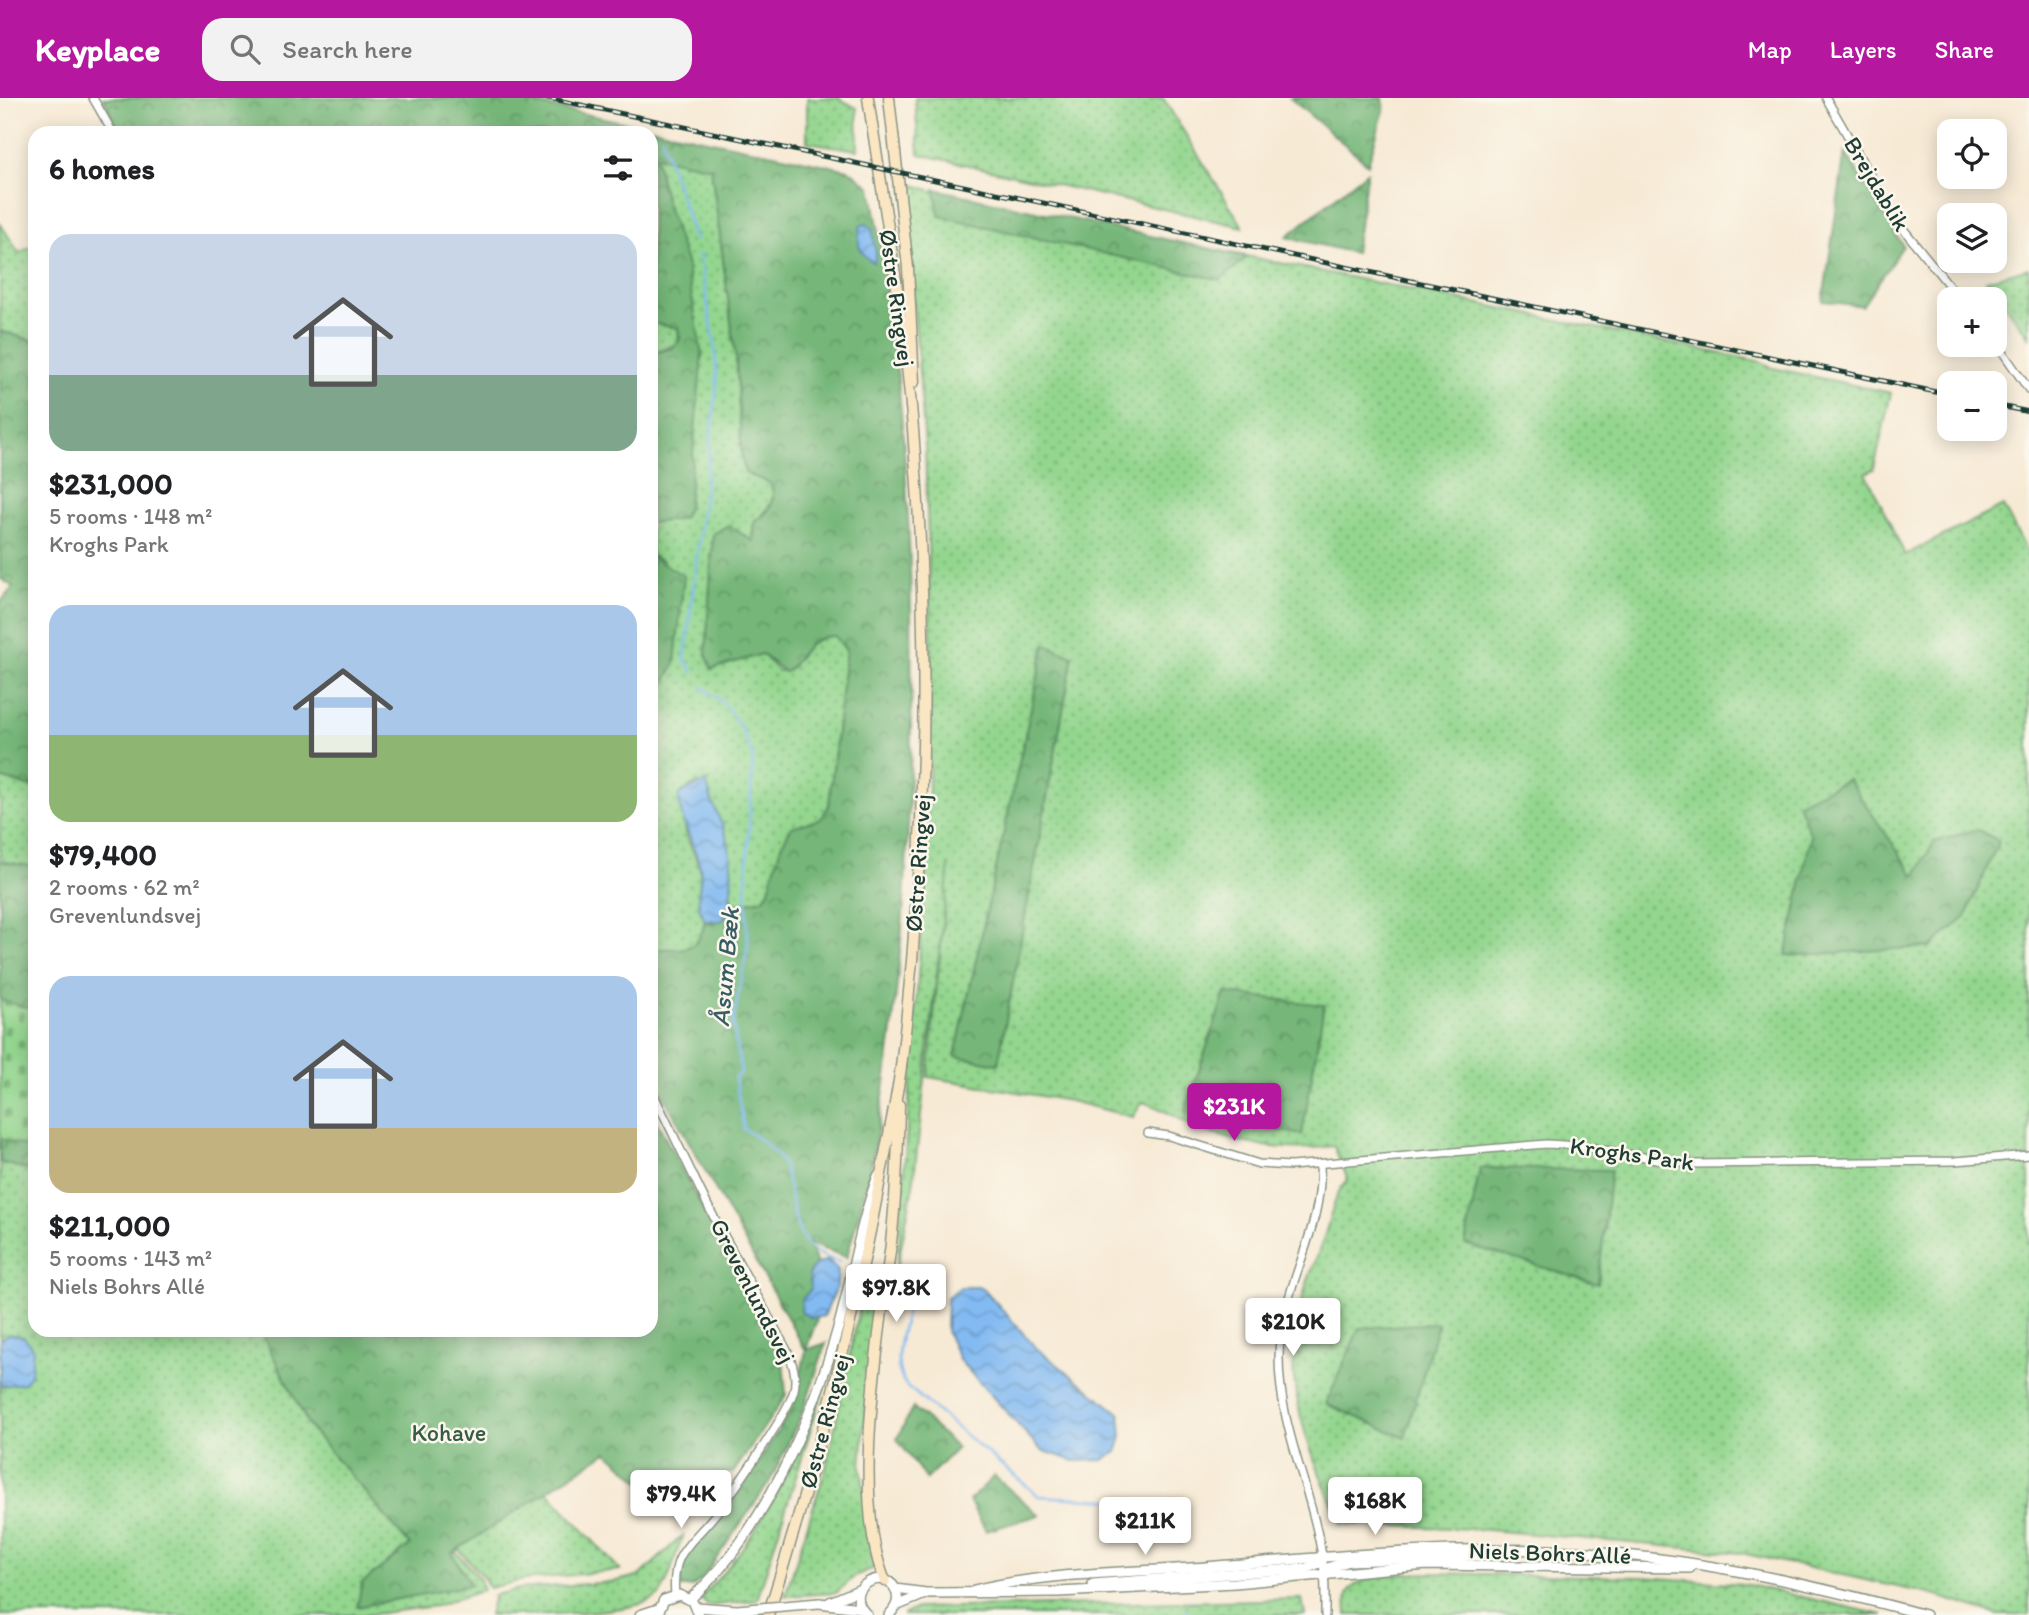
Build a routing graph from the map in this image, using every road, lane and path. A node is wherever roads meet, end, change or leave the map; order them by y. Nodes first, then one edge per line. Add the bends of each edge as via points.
1 (93, 98) edge
2 (868, 98) edge
3 (889, 98) edge
4 (1826, 98) edge
5 (109, 126) edge
6 (1950, 287) edge
7 (2006, 357) edge
8 (2029, 390) edge
9 (914, 442) junction
10 (900, 1071) junction
11 (658, 1103) edge
12 (1149, 1133) dead end
13 (2029, 1155) edge
14 (884, 1162) junction
15 (1320, 1166) junction
16 (1546, 1551) junction
17 (1322, 1555) junction
18 (1708, 1568) junction
19 (1325, 1576) junction
20 (885, 1581) junction
21 (861, 1589) junction
22 (895, 1589) junction
23 (974, 1590) junction
24 (926, 1593) junction
25 (1025, 1594) junction
26 (675, 1595) junction
27 (824, 1603) junction
28 (896, 1606) junction
29 (695, 1607) edge
30 (734, 1611) junction
31 (864, 1611) edge
32 (657, 1612) edge
33 (640, 1615) edge
34 (721, 1615) edge
35 (768, 1615) edge
36 (889, 1615) edge
37 (1325, 1615) edge
38 (1925, 1615) edge

1 - 5 street
2 - 9 main road, Østre Ringvej
3 - 9 main road via 908,268
4 - 6 street, Brejdablik via 1896,219
7 - 8 street
9 - 10 main road, Østre Ringvej via 924,656 923,775
10 - 14 main road, Østre Ringvej
10 - 20 main road via 897,1181 870,1447 876,1559
11 - 26 street, Grevenlundsvej via 795,1372 791,1402 713,1517 679,1556
12 - 15 street, Kroghs Park via 1258,1164
13 - 15 street, Kroghs Park via 1955,1161 1692,1164 1546,1144
14 - 29 street via 870,1195 824,1376 799,1438 769,1497 702,1588
14 - 35 main road, Østre Ringvej via 813,1473
15 - 17 street via 1321,1191 1292,1283 1279,1356 1282,1404
16 - 17 street, Niels Bohrs Allé via 1429,1549
16 - 18 street, Niels Bohrs Allé via 1647,1557
16 - 19 street via 1350,1561 1330,1567
17 - 19 street
17 - 23 street, Niels Bohrs Allé via 1025,1581
17 - 25 street via 1320,1563 1307,1569 1058,1587
18 - 19 street, Niels Bohrs Allé via 1427,1565
18 - 38 street, Niels Bohrs Allé
19 - 25 street, Niels Bohrs Allé
19 - 37 street
20 - 21 street via 872,1580
20 - 22 street
21 - 27 street
21 - 31 street
22 - 24 street, Niels Bohrs Allé
22 - 28 street
23 - 24 street, Niels Bohrs Allé
23 - 25 street, Niels Bohrs Allé
24 - 28 street, Niels Bohrs Allé
26 - 29 street
26 - 32 street via 664,1600
27 - 30 street, bridge
27 - 31 street
28 - 36 street
29 - 30 street
30 - 34 street
32 - 33 street

